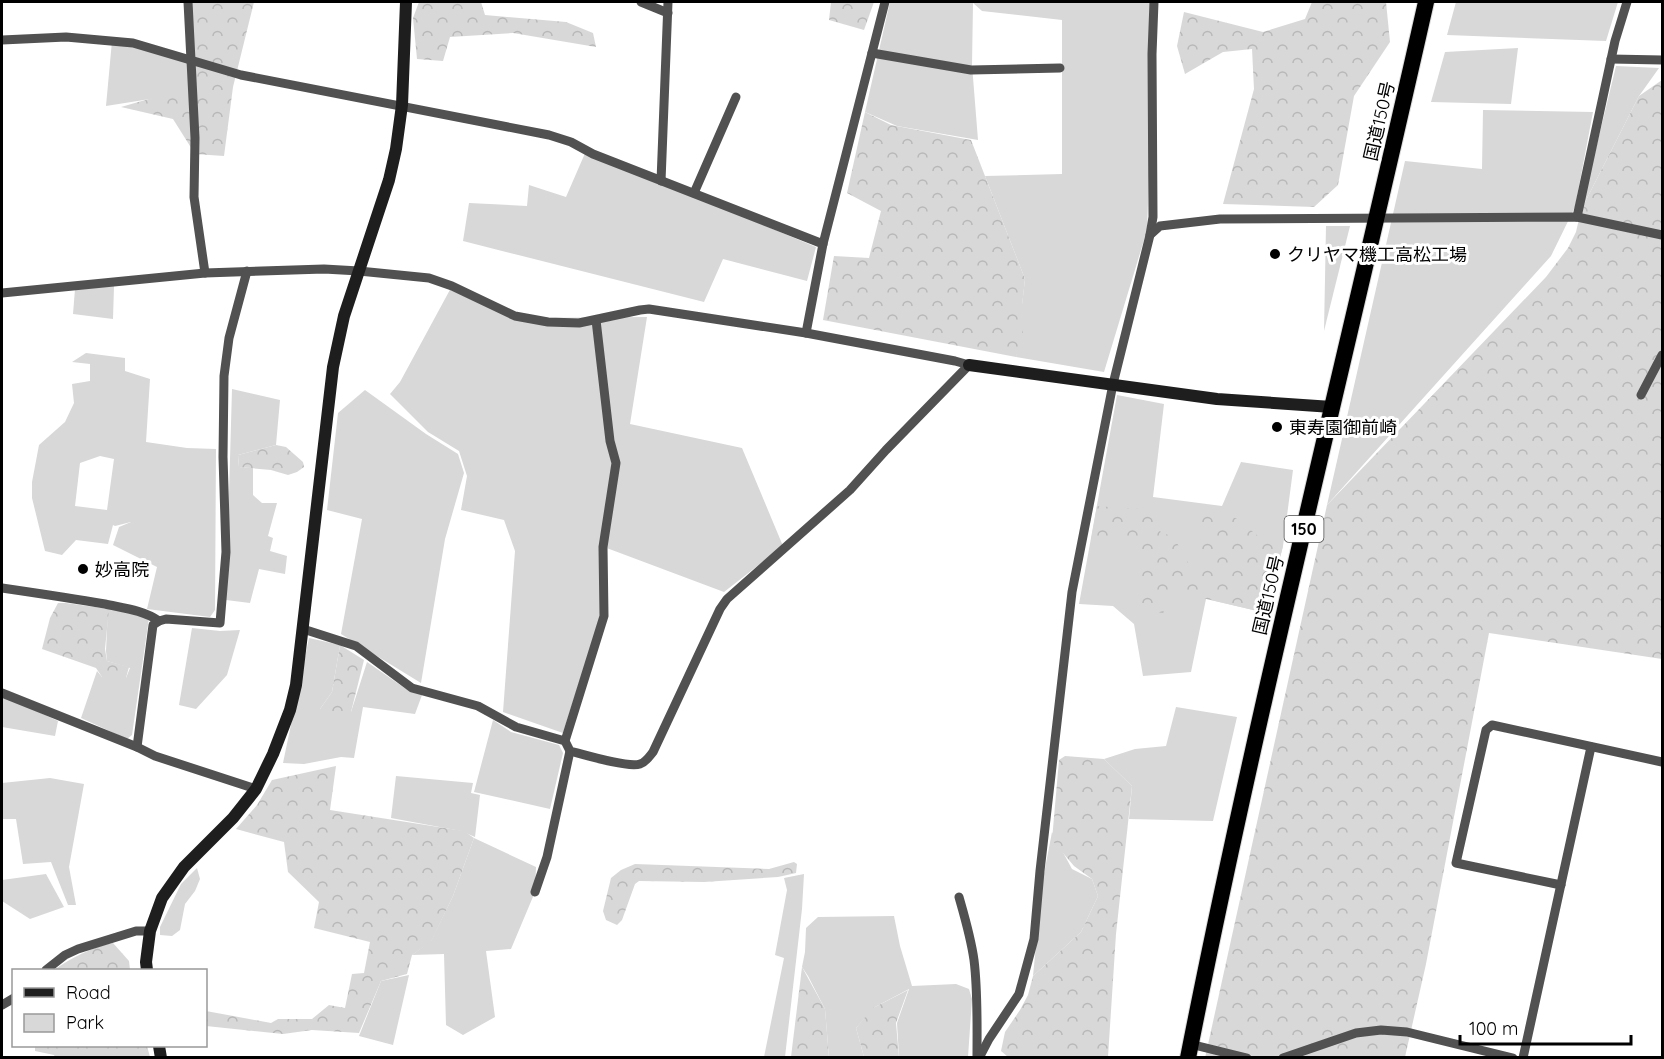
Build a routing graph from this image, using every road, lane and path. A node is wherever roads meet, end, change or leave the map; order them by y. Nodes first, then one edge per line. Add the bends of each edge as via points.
1 (188, 2) edge
2 (406, 2) edge
3 (641, 2) edge
4 (668, 2) edge
5 (885, 2) edge
6 (1154, 2) edge
7 (1426, 2) edge
8 (1627, 2) edge
9 (668, 13) junction
10 (2, 40) edge
11 (872, 53) junction
12 (1611, 59) junction
13 (192, 60) junction
14 (1662, 60) edge
15 (1060, 68) dead end
16 (736, 97) dead end
17 (402, 105) junction
18 (661, 181) junction
19 (694, 193) junction
20 (1576, 217) junction
21 (1377, 218) junction
22 (1150, 235) junction
23 (1662, 235) edge
24 (823, 244) junction
25 (247, 271) junction
26 (359, 271) junction
27 (205, 273) junction
28 (2, 293) edge
29 (596, 320) junction
30 (806, 333) junction
31 (1662, 355) edge
32 (969, 366) junction
33 (1113, 384) junction
34 (1641, 394) dead end
35 (1332, 407) junction
36 (2, 588) edge
37 (159, 621) junction
38 (303, 630) junction
39 (2, 693) edge
40 (565, 741) junction
41 (137, 747) junction
42 (1591, 747) junction
43 (570, 751) junction
44 (1662, 762) edge
45 (256, 789) junction
46 (1561, 885) junction
47 (536, 892) dead end
48 (959, 897) dead end
49 (150, 931) junction
50 (47, 969) edge
51 (147, 969) edge
52 (1189, 1051) edge
53 (978, 1058) edge
54 (1247, 1058) edge
55 (1283, 1058) edge
56 (1513, 1058) edge
57 (1523, 1058) edge

1 - 13 street
2 - 17 street
3 - 9 street
4 - 9 street
5 - 11 street
6 - 22 street
7 - 21 highway, 国道150号 / 150
8 - 12 street
9 - 18 street
10 - 13 street via 66,37 133,43
11 - 15 street via 971,70
11 - 24 street
12 - 14 street
12 - 20 street
13 - 17 street via 241,75
13 - 27 street via 194,197
16 - 19 street
17 - 18 street via 549,135
17 - 26 street via 389,180
18 - 19 street
19 - 24 street
20 - 21 street
20 - 23 street
21 - 22 street via 1220,219 1160,226
21 - 35 highway, 国道150号 / 150
22 - 33 street
24 - 30 street
25 - 26 street
25 - 27 street
25 - 37 street via 229,338 224,376 226,552 220,623
26 - 29 street via 429,279 515,316 548,322
26 - 38 street via 333,368
27 - 28 street
29 - 30 street via 649,309
29 - 40 street via 616,463 603,547 604,616
30 - 32 street
31 - 34 street
32 - 33 street
32 - 43 street via 850,490 727,599 646,761 628,765
33 - 35 street via 1217,399
33 - 53 street via 1072,591 1034,939 1018,994
35 - 52 highway, 国道150号 / 150 via 1217,909
36 - 37 street via 120,608
37 - 41 street via 153,625
38 - 40 street via 356,646 412,687 478,706 516,727
38 - 45 street via 290,710
39 - 41 street
40 - 43 street
41 - 45 street
42 - 44 street
42 - 46 street
42 - 46 street via 1492,725 1486,729 1456,863
43 - 47 street
45 - 49 street via 184,867 162,898
46 - 57 street
48 - 53 street via 974,960
49 - 50 street via 78,950
49 - 51 street
52 - 54 street
55 - 56 street via 1356,1033 1381,1030 1407,1032

